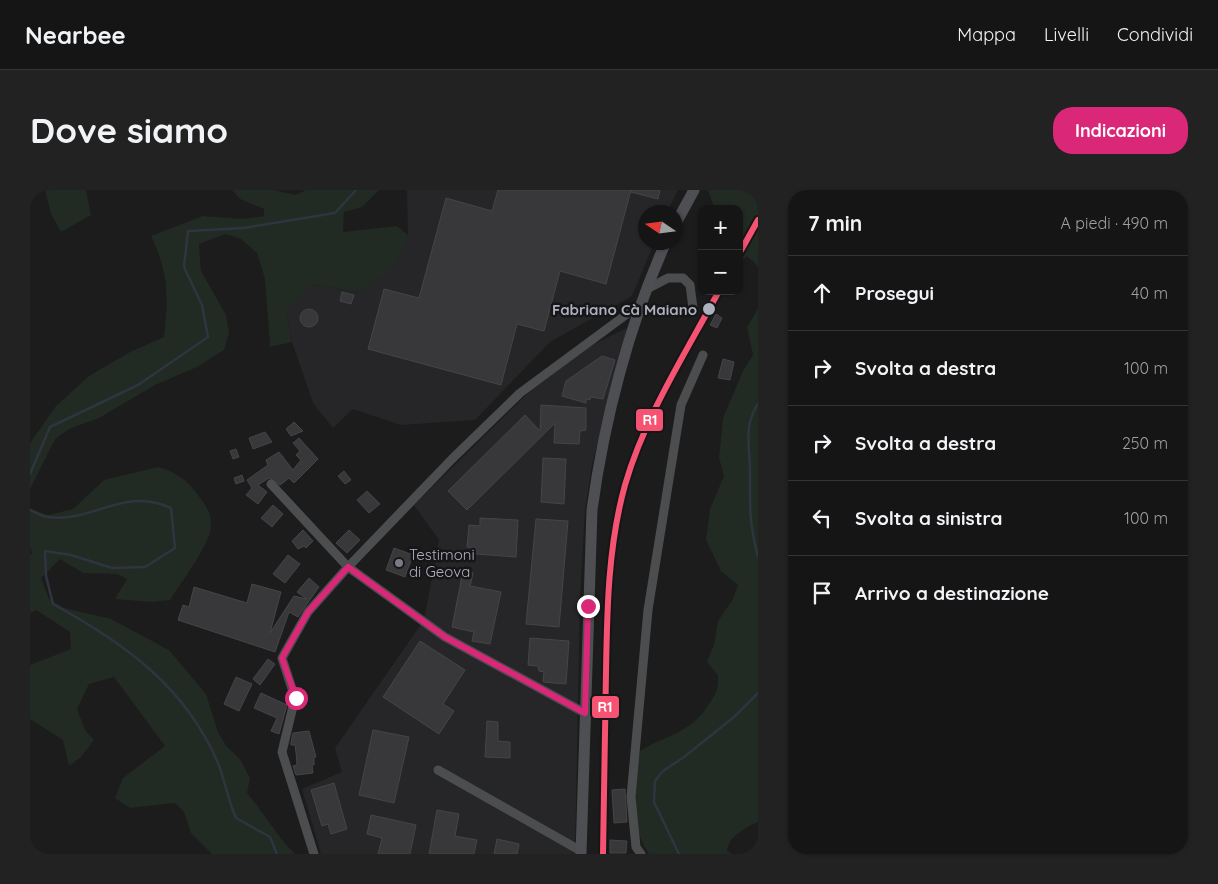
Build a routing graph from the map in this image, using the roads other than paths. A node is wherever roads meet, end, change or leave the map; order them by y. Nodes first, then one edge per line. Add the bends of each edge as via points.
1 (694, 190) edge
2 (683, 210) edge
3 (663, 250) edge
4 (647, 289) junction
5 (642, 303) junction
6 (693, 308) dead end
7 (703, 356) dead end
8 (271, 484) dead end
9 (348, 567) junction
10 (585, 713) junction
11 (438, 770) dead end
12 (581, 852) edge
13 (637, 852) edge
14 (314, 854) edge

1 - 2 main road
3 - 4 main road
4 - 5 main road
4 - 6 street via 662,280 683,278 690,284
5 - 9 street via 520,392
5 - 10 main road via 598,465 592,510
7 - 13 street via 681,405 648,610 631,797
8 - 9 street
9 - 10 street via 445,637
9 - 14 street via 308,612 282,658 296,698 282,752
10 - 12 main road
11 - 12 street

